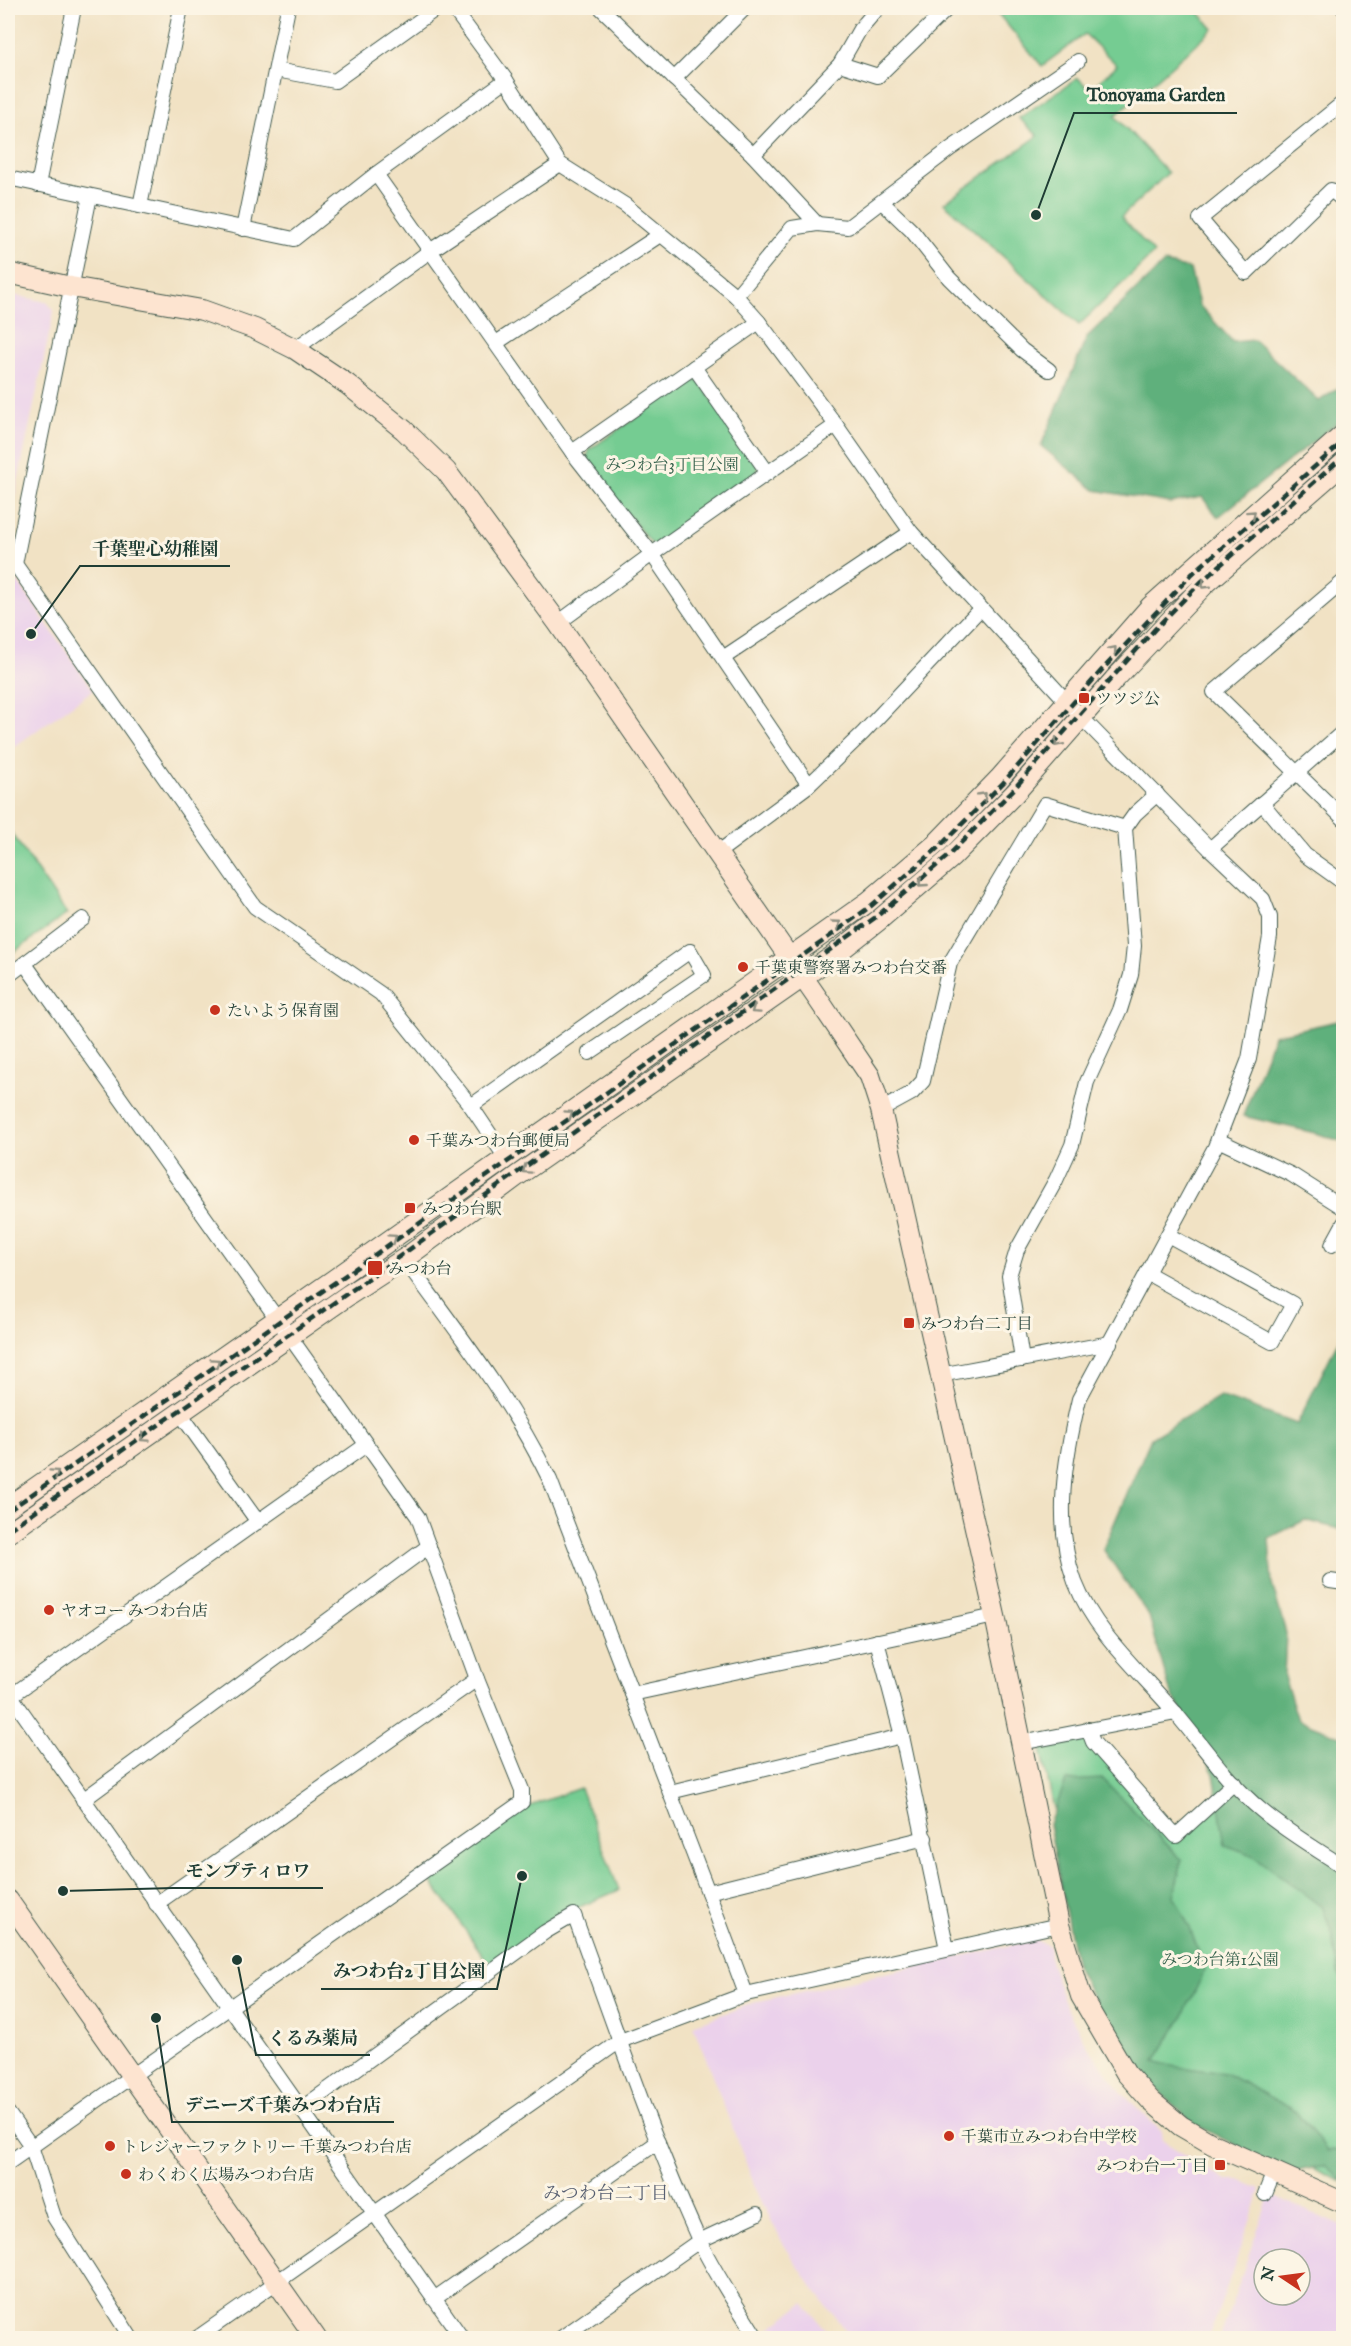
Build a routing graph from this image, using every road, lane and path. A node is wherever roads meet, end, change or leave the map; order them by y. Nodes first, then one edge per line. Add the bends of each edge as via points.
1 (74, 8) edge
2 (181, 8) edge
3 (288, 8) edge
4 (437, 8) edge
5 (453, 8) edge
6 (601, 8) edge
7 (745, 8) edge
8 (878, 8) edge
9 (948, 8) edge
10 (1078, 61) dead end
11 (840, 64) junction
12 (276, 70) junction
13 (674, 79) junction
14 (507, 80) junction
15 (1342, 106) edge
16 (753, 155) junction
17 (560, 164) junction
18 (376, 174) junction
19 (8, 178) edge
20 (38, 185) junction
21 (90, 196) junction
22 (1344, 201) edge
23 (882, 202) junction
24 (140, 206) junction
25 (817, 224) junction
26 (243, 229) junction
27 (660, 235) junction
28 (430, 250) junction
29 (8, 273) edge
30 (71, 287) junction
31 (736, 296) junction
32 (759, 322) junction
33 (496, 343) junction
34 (295, 349) junction
35 (694, 368) junction
36 (1049, 370) dead end
37 (836, 425) junction
38 (1344, 434) edge
39 (572, 452) junction
40 (1344, 463) edge
41 (768, 473) junction
42 (911, 532) junction
43 (652, 554) junction
44 (11, 566) edge
45 (1344, 581) edge
46 (980, 609) junction
47 (558, 623) junction
48 (723, 658) junction
49 (1067, 701) junction
50 (1081, 717) junction
51 (1344, 731) edge
52 (1296, 773) junction
53 (809, 784) junction
54 (1156, 794) junction
55 (1262, 803) junction
56 (1344, 819) edge
57 (1125, 828) junction
58 (1210, 849) junction
59 (716, 854) junction
60 (1344, 883) edge
61 (83, 919) dead end
62 (789, 958) junction
63 (25, 964) junction
64 (8, 976) edge
65 (803, 977) junction
66 (589, 1053) dead end
67 (471, 1106) junction
68 (881, 1110) junction
69 (1218, 1140) junction
70 (506, 1158) junction
71 (1344, 1208) edge
72 (1344, 1222) edge
73 (1168, 1235) junction
74 (1332, 1245) dead end
75 (404, 1259) junction
76 (1147, 1273) junction
77 (278, 1319) junction
78 (290, 1336) junction
79 (1110, 1343) junction
80 (1022, 1360) junction
81 (940, 1375) junction
82 (180, 1413) junction
83 (366, 1445) junction
84 (8, 1507) edge
85 (258, 1522) junction
86 (8, 1533) edge
87 (429, 1546) junction
88 (995, 1616) junction
89 (877, 1641) junction
90 (477, 1679) junction
91 (632, 1694) junction
92 (9, 1697) edge
93 (1176, 1713) junction
94 (1089, 1730) junction
95 (902, 1736) junction
96 (1021, 1743) junction
97 (1234, 1784) junction
98 (670, 1792) junction
99 (83, 1800) junction
100 (925, 1838) junction
101 (1344, 1867) edge
102 (708, 1892) junction
103 (8, 1900) edge
104 (156, 1904) junction
105 (1059, 1925) junction
106 (947, 1949) junction
107 (746, 1994) junction
108 (228, 2008) junction
109 (620, 2041) junction
110 (131, 2076) junction
111 (301, 2109) junction
112 (8, 2113) edge
113 (658, 2142) junction
114 (32, 2146) junction
115 (8, 2163) edge
116 (1274, 2172) junction
117 (1264, 2194) dead end
118 (1344, 2203) edge
119 (757, 2214) dead end
120 (374, 2215) junction
121 (699, 2241) junction
122 (276, 2283) junction
123 (434, 2299) junction
124 (131, 2338) edge
125 (198, 2338) edge
126 (316, 2338) edge
127 (462, 2338) edge
128 (561, 2338) edge
129 (751, 2338) edge

1 - 20 street
2 - 24 street
3 - 12 street
4 - 12 street via 335,81
5 - 14 street
6 - 13 street
7 - 13 street
8 - 11 street via 860,29
9 - 11 street via 879,75
10 - 23 street via 950,149
11 - 16 street
12 - 26 street
13 - 16 street
14 - 17 street
14 - 18 street
15 - 22 street via 1200,219 1246,273 1331,190
16 - 25 street
17 - 27 street via 625,205
17 - 28 street
18 - 26 street via 294,239
18 - 28 street
19 - 20 street
20 - 21 street
21 - 24 street
21 - 30 street
23 - 25 street via 848,227
23 - 36 street via 912,231 949,278 1022,350
24 - 26 street
25 - 31 street via 792,228
27 - 31 street
27 - 33 street
28 - 33 street
28 - 34 street
29 - 30 street
30 - 34 street via 202,310
30 - 44 street
31 - 32 street
32 - 35 street
32 - 37 street
33 - 39 street
34 - 47 street via 404,430 446,471
35 - 39 street
35 - 41 street
37 - 41 street
37 - 42 street
49 -> 38 street via 1150,607
39 - 43 street
40 -> 50 street via 1204,585
41 - 43 street
42 - 46 street
42 - 48 street
43 - 47 street
43 - 48 street
44 - 67 street via 255,907 381,994
45 - 52 street via 1214,692
46 - 49 street
46 - 53 street via 871,725
47 - 59 street
48 - 53 street
49 - 50 street
62 -> 49 street via 868,902 936,844
50 - 54 street
50 -> 65 street via 951,858 879,920
51 - 52 street
52 - 55 street
52 - 56 street
53 - 59 street
54 - 57 street
54 - 58 street
55 - 58 street
55 - 60 street via 1305,855
57 - 68 street via 1045,804 950,963 922,1081 912,1093
57 - 80 street via 1134,946 1131,975 1120,1010 1087,1082 1072,1145 1017,1250 1009,1276
58 - 69 street via 1263,899 1270,917 1249,1059
59 - 62 street
61 - 63 street
62 - 65 street
70 -> 62 street
63 - 64 street
63 - 77 street
65 - 68 street via 870,1076
65 -> 75 street
66 - 67 street via 704,975 690,951
67 - 70 street
68 - 81 street
69 - 71 street via 1292,1175
69 - 73 street
77 -> 70 street
72 - 74 street
73 - 76 street
73 - 76 street via 1293,1304 1272,1342
75 - 78 street
75 - 91 street via 531,1441 550,1480
76 - 79 street
77 - 78 street
84 -> 77 street
78 - 82 street
78 - 83 street
79 - 80 street
79 - 93 street via 1079,1399 1068,1445 1063,1521 1066,1549 1075,1582 1090,1611
80 - 81 street
81 - 88 street
82 - 85 street
82 -> 86 street
83 - 85 street
83 - 87 street via 418,1517
85 - 92 street
87 - 90 street
87 - 99 street
88 - 89 street
88 - 96 street
89 - 91 street
89 - 95 street
90 - 104 street
90 - 108 street via 522,1790 522,1802
91 - 98 street
92 - 99 street
93 - 94 street
93 - 97 street
94 - 96 street
94 - 97 street via 1093,1742 1176,1836
95 - 98 street
95 - 100 street
96 - 105 street
97 - 101 street via 1287,1830
98 - 102 street
99 - 104 street
100 - 102 street
100 - 106 street
102 - 107 street
103 - 110 street
104 - 108 street
105 - 106 street
105 - 116 street via 1081,1996 1126,2073 1181,2126
106 - 107 street
107 - 109 street
108 - 110 street
108 - 111 street
109 - 111 street via 574,1915
109 - 113 street
109 - 120 street
110 - 114 street
110 - 122 street
111 - 120 street
112 - 114 street
113 - 121 street
113 - 123 street
114 - 115 street
114 - 124 street via 54,2217
116 - 117 street
116 - 118 street
119 - 121 street
120 - 122 street
120 - 123 street
121 - 128 street
121 - 129 street via 755,2336
122 - 125 street
122 - 126 street
123 - 127 street

